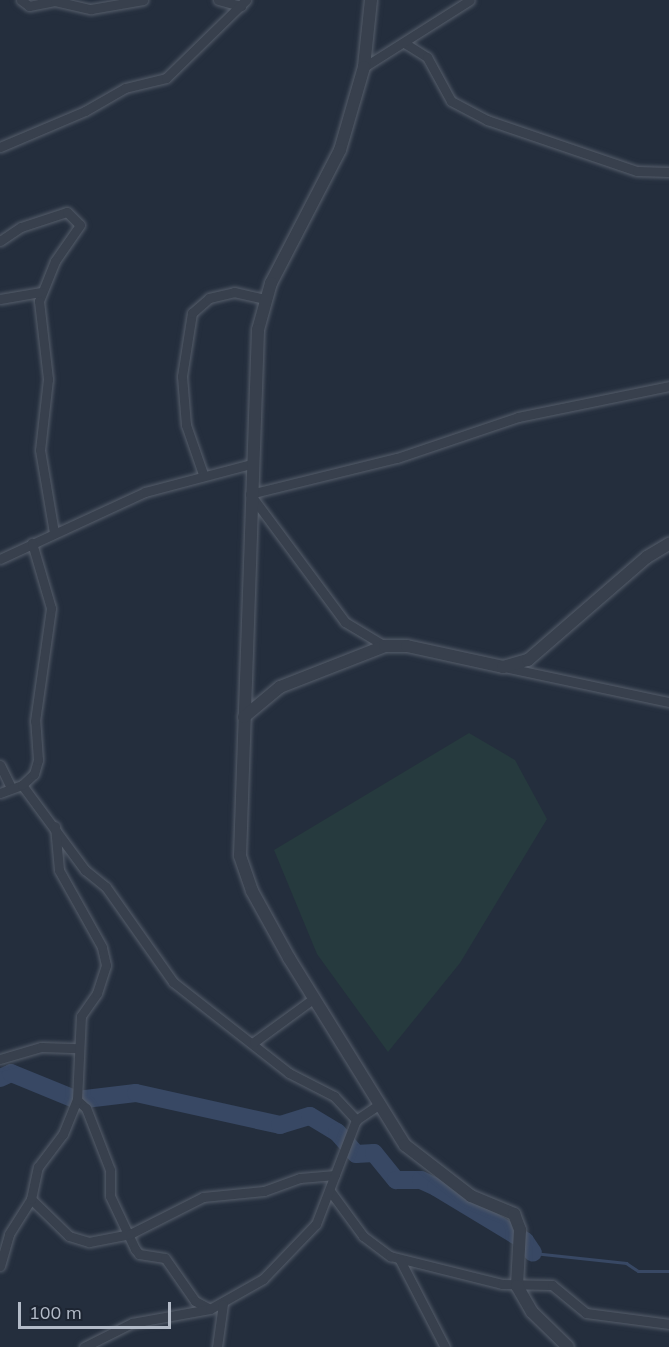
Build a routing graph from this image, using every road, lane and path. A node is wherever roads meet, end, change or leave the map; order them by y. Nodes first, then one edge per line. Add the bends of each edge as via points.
1 (21, 0) edge
2 (143, 0) edge
3 (218, 0) edge
4 (371, 0) edge
5 (470, 0) edge
6 (243, 3) edge
7 (406, 44) junction
8 (364, 67) junction
9 (0, 147) edge
10 (669, 172) edge
11 (0, 241) edge
12 (41, 292) junction
13 (0, 299) edge
14 (264, 299) junction
15 (669, 386) edge
16 (251, 464) junction
17 (203, 474) junction
18 (250, 494) junction
19 (54, 532) junction
20 (32, 543) junction
21 (669, 544) edge
22 (0, 559) edge
23 (385, 646) junction
24 (503, 667) junction
25 (669, 702) edge
26 (244, 717) junction
27 (0, 765) edge
28 (22, 784) junction
29 (11, 788) junction
30 (0, 793) edge
31 (55, 826) junction
32 (313, 999) junction
33 (254, 1042) junction
34 (78, 1048) junction
35 (0, 1059) edge
36 (77, 1100) junction
37 (380, 1104) junction
38 (356, 1120) junction
39 (335, 1175) junction
40 (330, 1191) junction
41 (31, 1199) junction
42 (130, 1234) junction
43 (400, 1260) junction
44 (0, 1266) edge
45 (517, 1286) junction
46 (223, 1304) junction
47 (210, 1310) junction
48 (669, 1324) edge
49 (84, 1347) edge
50 (217, 1347) edge
51 (445, 1347) edge
52 (568, 1347) edge

1 - 2 street via 29,6 55,2 91,9
3 - 6 street
4 - 8 street
5 - 7 street
6 - 9 street via 166,78 124,88 85,111
7 - 8 street
7 - 10 street via 427,57 451,101 477,115 637,171
8 - 14 street via 340,150
11 - 12 street via 21,227 72,213 80,225 77,234 55,261
12 - 13 street
12 - 19 street via 48,379 40,450
14 - 16 street via 258,330
14 - 17 street via 234,292 209,298 192,313 182,376 186,425
15 - 18 street via 518,417 387,460
16 - 17 street
16 - 18 street
17 - 19 street via 145,492
18 - 23 street via 345,622
18 - 26 street
19 - 20 street
20 - 22 street
20 - 28 street via 48,591 51,626 35,721 38,760 34,774
21 - 24 street via 647,557 543,651
23 - 24 street via 407,646
23 - 26 street via 280,687
24 - 25 street
26 - 32 street via 241,863 263,912
27 - 29 street
28 - 29 street
28 - 31 street
29 - 30 street
31 - 33 street via 85,870 106,887 173,982
31 - 34 street via 59,870 102,947 106,965 98,993 81,1016
32 - 33 street
32 - 37 street
33 - 38 street via 289,1073 334,1096
34 - 35 street via 41,1047
34 - 36 street
36 - 41 street via 63,1134 38,1167
36 - 42 street via 94,1129 110,1170 110,1196
37 - 38 street
37 - 45 street via 416,1157 471,1196 514,1214 520,1230
38 - 39 street
39 - 40 street
39 - 42 street via 300,1178 264,1191 203,1197
40 - 43 street via 363,1236
40 - 46 street via 306,1238 263,1279
41 - 42 street via 69,1236 89,1242
41 - 44 street via 9,1234
42 - 47 street via 139,1254 165,1258 195,1301
43 - 45 street
43 - 51 street
45 - 48 street via 560,1287 576,1309 597,1316
45 - 52 street via 532,1312
46 - 47 street
46 - 50 street
47 - 49 street via 132,1323

